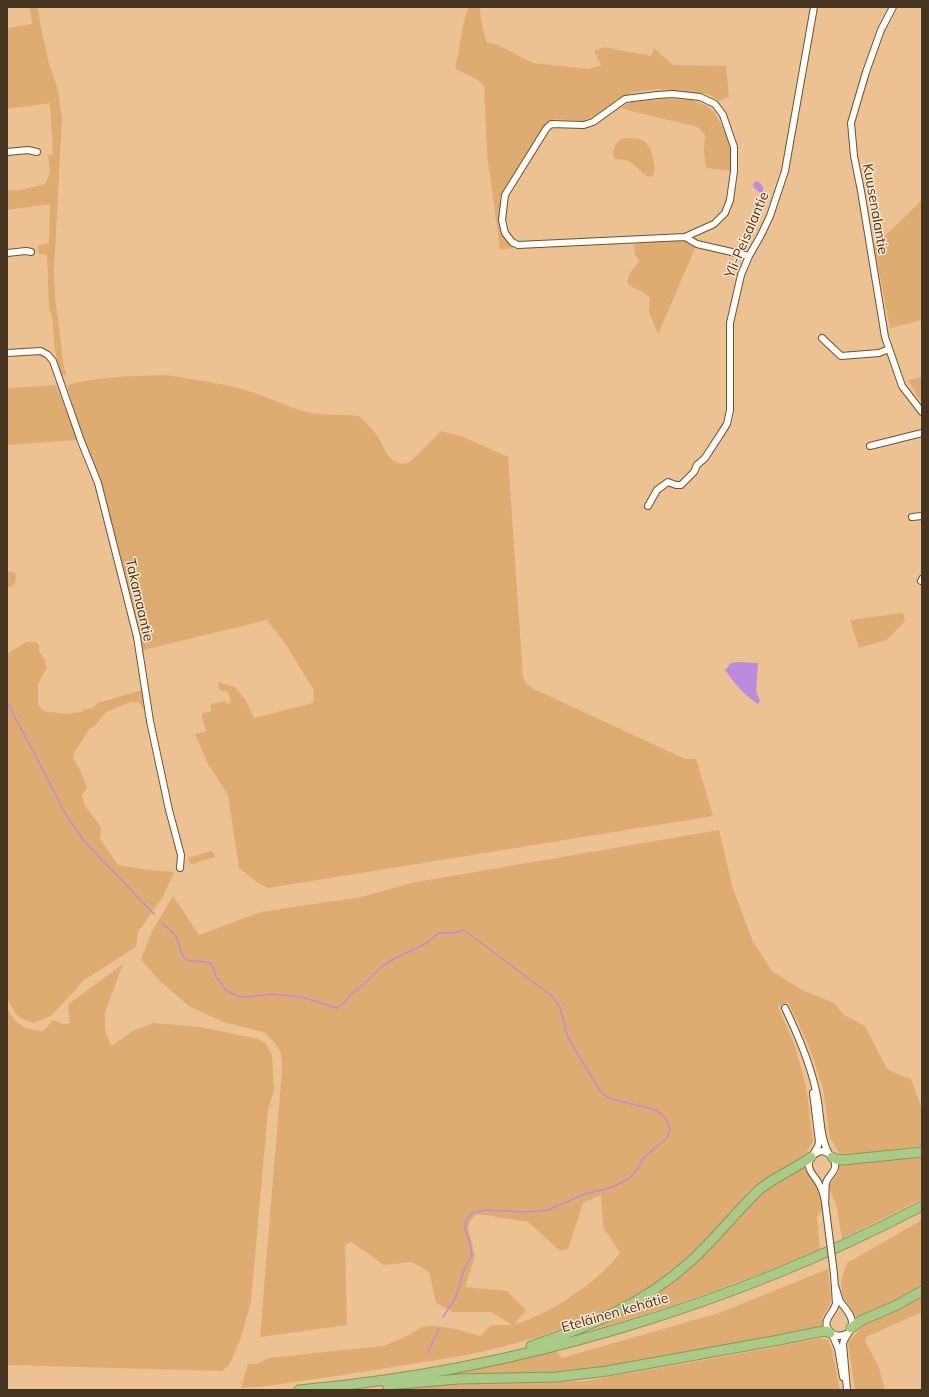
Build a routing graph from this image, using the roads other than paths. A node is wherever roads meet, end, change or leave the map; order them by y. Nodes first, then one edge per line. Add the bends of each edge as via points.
1 (814, 7) edge
2 (893, 7) edge
3 (7, 152) edge
4 (37, 152) dead end
5 (685, 237) junction
6 (31, 252) dead end
7 (7, 253) edge
8 (749, 256) junction
9 (822, 338) dead end
10 (889, 348) junction
11 (7, 353) edge
12 (922, 412) edge
13 (922, 433) edge
14 (870, 446) dead end
15 (648, 506) dead end
16 (922, 516) edge
17 (912, 517) dead end
18 (180, 868) dead end
19 (785, 1008) dead end
20 (811, 1076) junction
21 (922, 1152) edge
22 (813, 1155) junction
23 (831, 1155) junction
24 (826, 1202) junction
25 (922, 1206) edge
26 (835, 1286) junction
27 (922, 1291) edge
28 (849, 1331) junction
29 (831, 1334) junction
30 (457, 1367) junction
31 (320, 1388) junction
32 (299, 1390) edge
33 (847, 1390) edge

1 - 8 street, Yli-Peisalantie via 785,170 770,216
2 - 10 street, Kuusenalantie via 881,30 851,123 854,156
3 - 4 street
5 - 5 street via 714,224 725,213 730,200 734,170 734,147 723,115 715,104 700,97 673,94 625,99 588,124 550,124 505,195 502,220 505,233 518,245
5 - 8 street via 697,244
6 - 7 street
8 - 15 street, Yli-Peisalantie via 741,275 730,322 730,410 727,424 694,472 681,485 668,482 657,490
9 - 10 street via 841,356 880,352
10 - 12 street, Kuusenalantie via 902,386
11 - 18 street, Takamaantie via 41,351 54,361 98,483 137,637 150,721 180,855
13 - 14 street
16 - 17 street
19 - 20 street
20 - 22 street via 819,1142
20 - 23 street via 818,1097 825,1144
21 - 23 highway via 843,1160
22 - 23 street via 822,1151
22 - 24 street via 809,1161 810,1168
22 - 30 highway via 760,1189 691,1261 638,1301 557,1337
23 - 24 street via 835,1165 826,1181
24 - 26 street, bridge
25 - 30 highway, Eteläinen kehätie via 870,1233 798,1265 704,1302 575,1340
26 - 28 street via 851,1317
26 - 29 street via 836,1304 826,1323
27 - 28 highway via 896,1306 862,1320
28 - 29 street via 839,1336
28 - 33 street via 843,1344
29 - 31 highway via 827,1331 818,1332 579,1375 459,1378 367,1387
29 - 33 street via 838,1348
30 - 31 highway, Eteläinen kehätie
31 - 32 highway, Eteläinen kehätie

